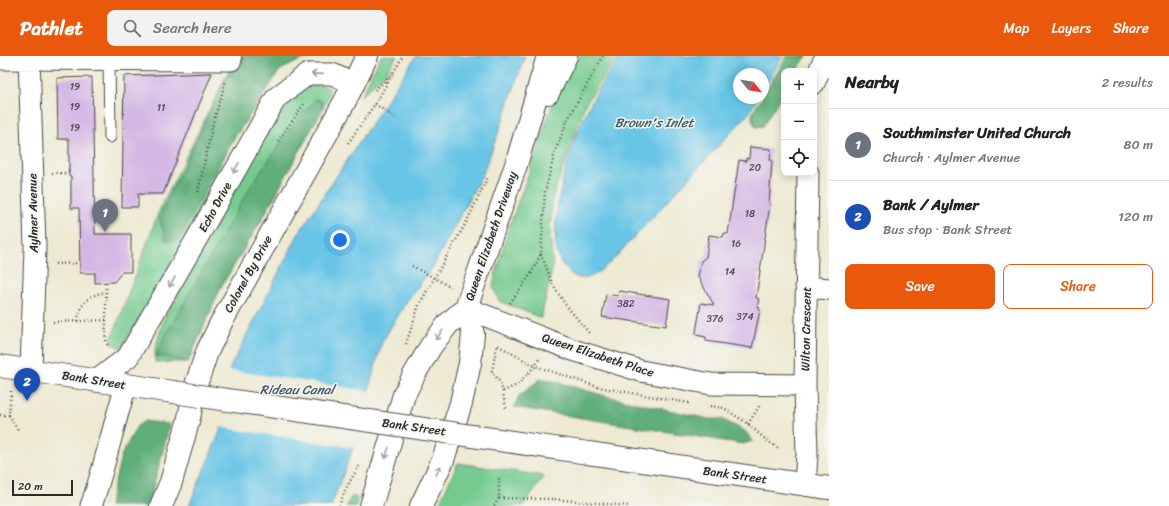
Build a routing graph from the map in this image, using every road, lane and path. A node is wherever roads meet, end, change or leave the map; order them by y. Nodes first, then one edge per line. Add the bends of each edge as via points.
1 (367, 56) edge
2 (403, 56) edge
3 (548, 56) edge
4 (566, 56) edge
5 (603, 56) edge
6 (29, 57) edge
7 (829, 58) edge
8 (0, 59) edge
9 (109, 59) junction
10 (231, 60) joint
11 (817, 76) edge
12 (354, 84) junction
13 (375, 104) junction
14 (395, 118) dead end
15 (110, 137) dead end
16 (347, 144) dead end
17 (516, 165) junction
18 (69, 170) dead end
19 (62, 172) dead end
20 (490, 172) dead end
21 (808, 176) edge
22 (197, 193) dead end
23 (541, 254) junction
24 (78, 263) dead end
25 (48, 264) dead end
26 (412, 266) dead end
27 (434, 277) junction
28 (806, 287) junction
29 (106, 288) dead end
30 (829, 289) edge
31 (106, 293) junction
32 (507, 306) dead end
33 (466, 308) junction
34 (106, 320) junction
35 (78, 321) junction
36 (48, 322) dead end
37 (550, 341) junction
38 (111, 349) dead end
39 (404, 349) dead end
40 (605, 360) junction
41 (0, 366) edge
42 (535, 366) junction
43 (31, 370) junction
44 (96, 381) junction
45 (805, 385) junction
46 (126, 386) junction
47 (503, 391) junction
48 (11, 392) dead end
49 (762, 403) dead end
50 (693, 404) dead end
51 (708, 406) dead end
52 (506, 408) dead end
53 (0, 415) edge
54 (9, 415) junction
55 (748, 424) junction
56 (19, 432) dead end
57 (779, 449) dead end
58 (362, 462) dead end
59 (499, 478) dead end
60 (805, 485) junction
61 (829, 488) edge
62 (498, 498) junction
63 (91, 506) edge
64 (161, 506) edge
65 (339, 506) edge
66 (371, 506) edge
67 (421, 506) edge
68 (494, 506) edge
69 (629, 506) edge

1 - 12 main road, Colonel By Drive
2 - 13 path
3 - 17 main road, Queen Elizabeth Driveway
4 - 17 main road, Queen Elizabeth Driveway
5 - 23 path via 569,116 555,152 545,192
6 - 8 street
6 - 9 street
6 - 43 street, Aylmer Avenue via 35,247
7 - 11 street via 823,62
9 - 10 street
9 - 15 lane
10 - 22 path
12 -> 44 street, Echo Drive via 332,74 308,74 276,98 128,357
12 - 64 main road, Colonel By Drive via 239,289 210,346 196,385 173,474
13 - 14 path
13 - 16 path
17 - 33 main road, Queen Elizabeth Driveway
18 - 19 path via 68,173
20 - 27 path via 467,221
21 - 28 street, Wilton Crescent
23 - 32 path via 531,274
23 - 40 path via 553,285 592,337
24 - 25 path
26 - 27 path
27 - 39 path via 419,305
28 - 30 street
28 - 45 street, Wilton Crescent
29 - 31 path
31 - 34 path
31 - 35 path via 98,292 88,299 78,314
33 - 37 street, Queen Elizabeth Place
33 -> 66 main road, Queen Elizabeth Driveway via 448,324 431,346 404,395
67 -> 33 main road, Queen Elizabeth Driveway via 443,460 461,403 470,363 473,334
34 - 35 path
34 - 38 path via 107,344
35 - 36 path
37 - 40 street, Queen Elizabeth Place
37 - 42 path
40 - 45 street, Queen Elizabeth Place via 641,371 711,384
41 - 43 main road, Bank Street
42 - 47 path via 517,385
42 - 47 path via 497,345 492,371
42 - 50 path via 598,386
43 - 44 main road, Bank Street
44 - 46 main road, Bank Street
45 - 60 street, Wilton Crescent
46 - 60 main road, Bank Street, bridge
46 - 63 street
47 - 52 path
48 - 54 path
49 - 55 path
51 - 55 path via 724,408
53 - 54 path
54 - 56 path
55 - 57 path
58 - 65 path via 345,490
59 - 62 path
60 - 61 main road, Bank Street
62 - 68 path
62 - 69 path via 553,499

